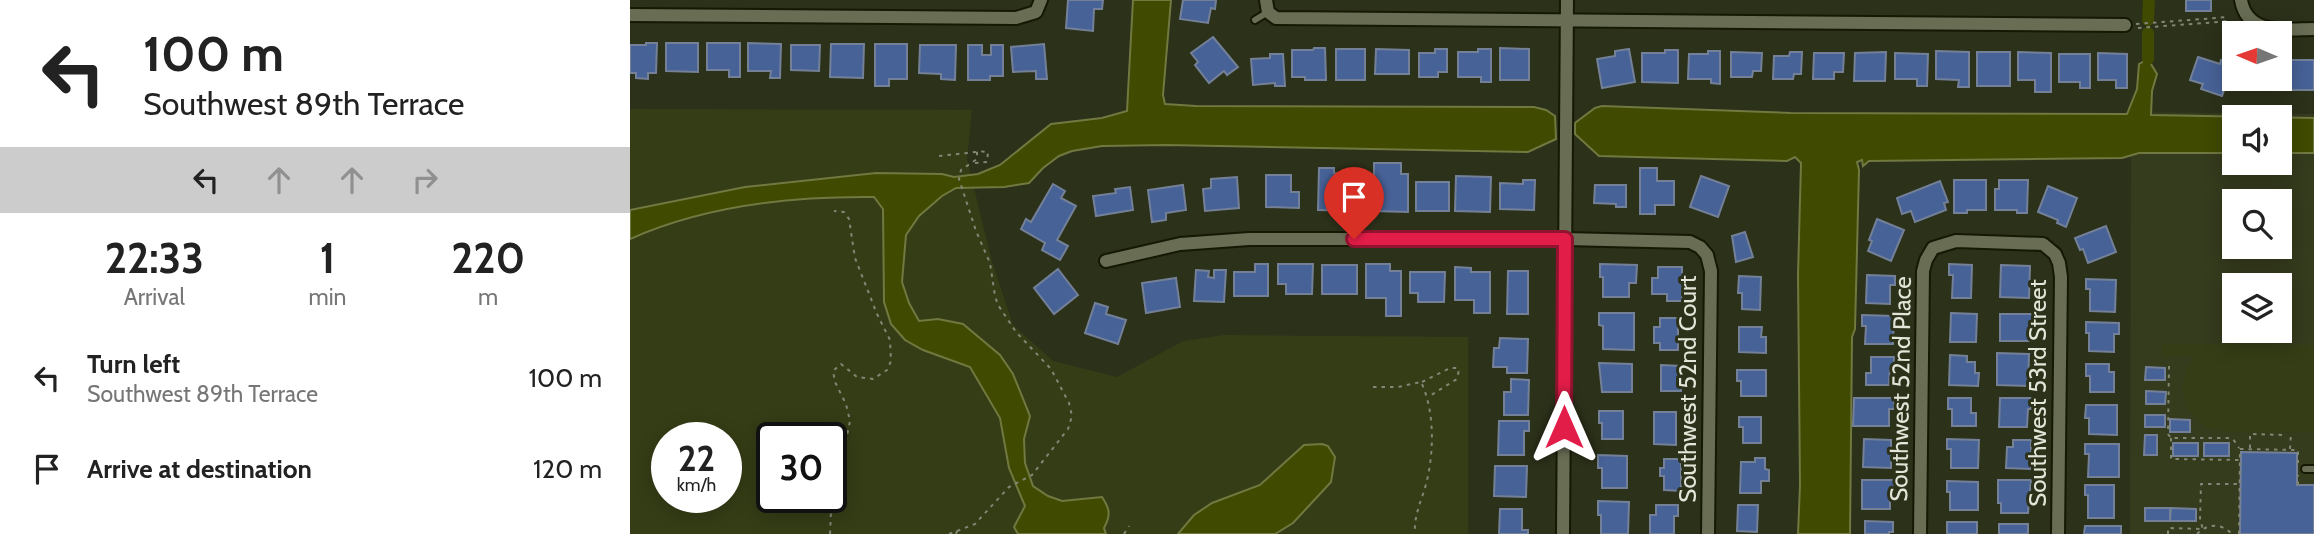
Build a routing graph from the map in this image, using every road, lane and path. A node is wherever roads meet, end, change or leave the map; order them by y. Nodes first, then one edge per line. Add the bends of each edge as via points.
1 (1567, 0) edge
2 (2241, 0) edge
3 (1039, 6) edge
4 (1267, 6) edge
5 (630, 15) edge
6 (2230, 19) dead end
7 (1255, 20) dead end
8 (1567, 22) junction
9 (2130, 26) joint
10 (2314, 29) edge
11 (977, 151) junction
12 (939, 156) dead end
13 (974, 163) junction
14 (834, 211) dead end
15 (1565, 239) junction
16 (2055, 254) joint
17 (1106, 261) dead end
18 (2169, 366) dead end
19 (1421, 382) junction
20 (1373, 387) dead end
21 (1427, 397) junction
22 (2291, 432) dead end
23 (2283, 435) dead end
24 (2171, 438) junction
25 (2240, 449) junction
26 (2250, 449) junction
27 (2290, 450) junction
28 (2240, 460) junction
29 (2305, 469) dead end
30 (2314, 469) edge
31 (2239, 484) junction
32 (2298, 485) dead end
33 (1129, 526) dead end
34 (2203, 529) junction
35 (956, 533) edge
36 (830, 534) edge
37 (948, 534) edge
38 (1124, 534) edge
39 (1415, 534) edge
40 (1563, 534) edge
41 (1708, 534) edge
42 (1920, 534) edge
43 (2058, 534) edge
44 (2168, 534) edge
45 (2197, 534) edge
46 (2232, 534) edge
47 (2239, 534) edge

1 - 8 street
2 - 10 street via 2252,22 2272,29
3 - 5 street via 1027,16 1002,18
4 - 7 lane
4 - 8 street via 1276,18
6 - 9 path
8 - 9 street
8 - 15 street
11 - 12 path
11 - 13 path
11 - 13 path via 988,152 987,162
13 - 35 path via 959,173 990,263 998,305 1016,332 1046,362 1072,410 1068,429 1032,475 1013,484 983,518
14 - 36 path via 844,212 849,219 855,258 891,347 890,365 878,377 863,379 841,364 833,371 850,421
15 - 17 street via 1249,239 1180,244
15 - 40 street
15 - 41 street, Southwest 52nd Court via 1684,242 1700,247 1707,255 1711,271
16 - 42 street, Southwest 52nd Place via 2036,242 1956,241 1933,248 1926,260
16 - 43 street, Southwest 53rd Street via 2060,277
18 - 24 path
19 - 20 path
19 - 21 path
19 - 21 path via 1450,368 1459,370 1457,379
21 - 39 path via 1431,450
22 - 27 path
23 - 26 path via 2250,434
24 - 25 path via 2228,438
24 - 28 path via 2171,458
25 - 26 path
25 - 28 path
26 - 27 path
27 - 32 path via 2298,450
28 - 31 path
29 - 30 lane
31 - 34 path via 2201,484
31 - 47 path
33 - 38 path
34 - 44 path via 2168,528
34 - 45 path
34 - 46 path via 2216,526
35 - 37 path

